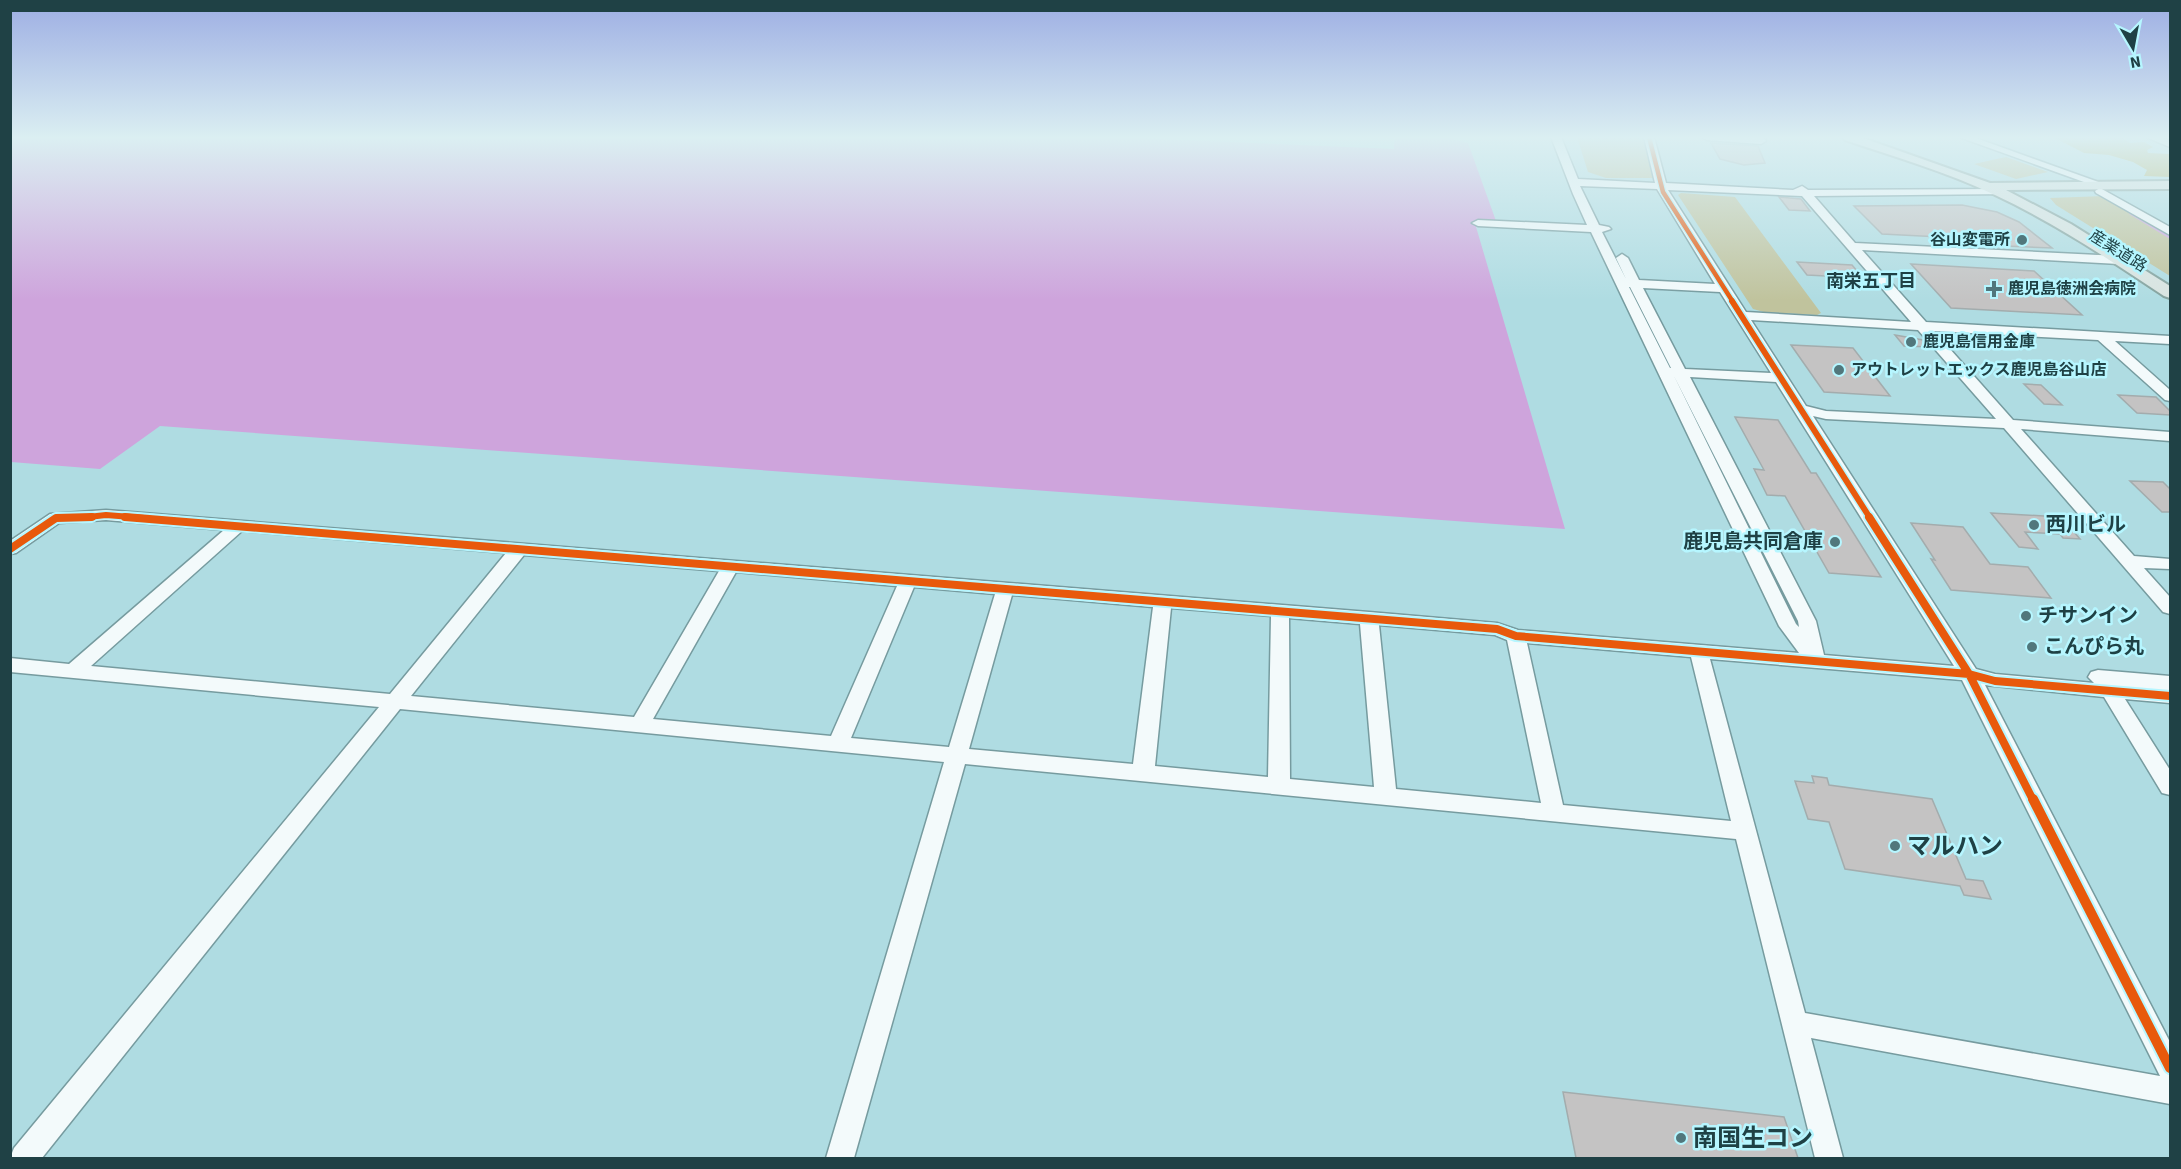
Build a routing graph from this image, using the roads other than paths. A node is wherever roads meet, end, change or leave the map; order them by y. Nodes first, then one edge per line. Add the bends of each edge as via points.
1 (1804, 191) edge
2 (1584, 192) edge
3 (1665, 192) edge
4 (2006, 192) edge
5 (2008, 192) edge
6 (2105, 192) edge
7 (1478, 223) dead end
8 (1601, 229) junction
9 (2169, 229) edge
10 (1853, 246) junction
11 (2119, 260) junction
12 (1629, 283) junction
13 (2170, 284) edge
14 (1724, 288) junction
15 (2170, 292) edge
16 (1742, 316) junction
17 (1924, 326) junction
18 (2103, 337) junction
19 (2170, 340) edge
20 (1672, 372) junction
21 (1780, 378) junction
22 (2170, 397) edge
23 (1800, 409) junction
24 (2007, 420) junction
25 (2170, 427) edge
26 (2170, 436) edge
27 (232, 532) junction
28 (10, 549) edge
29 (514, 555) junction
30 (2129, 561) junction
31 (2170, 564) edge
32 (727, 572) junction
33 (905, 587) junction
34 (1003, 595) junction
35 (1162, 608) junction
36 (2170, 608) edge
37 (1280, 617) junction
38 (1370, 625) junction
39 (1516, 636) junction
40 (1699, 652) junction
41 (1816, 662) junction
42 (10, 665) edge
43 (73, 671) junction
44 (1969, 674) junction
45 (2170, 683) edge
46 (2110, 691) junction
47 (2170, 696) edge
48 (395, 702) junction
49 (639, 726) junction
50 (838, 745) junction
51 (956, 757) junction
52 (1143, 774) junction
53 (1279, 787) junction
54 (2170, 787) edge
55 (1386, 797) junction
56 (1554, 813) junction
57 (1744, 831) junction
58 (1794, 1023) junction
59 (2170, 1068) edge
60 (2170, 1091) edge
61 (24, 1158) edge
62 (840, 1158) edge
63 (1829, 1158) edge

1 - 10 street
2 - 8 street
3 - 14 street
4 - 11 main road, 産業道路
5 - 13 main road, 産業道路 via 2059,215
6 - 9 street
7 - 8 street
8 - 12 street
10 - 11 street
10 - 17 street
11 - 15 main road, 産業道路
12 - 14 street
12 - 20 street
14 - 16 street
16 - 17 street
16 - 21 street
17 - 18 street
17 - 24 street
18 - 19 street
18 - 22 street
20 - 21 street
20 - 41 street via 1788,626
21 - 23 street
23 - 24 street via 1826,415
23 - 44 street
24 - 25 street
24 - 26 street
24 - 30 street
27 - 28 street via 89,526 56,518
27 - 29 street
27 - 43 street
29 - 32 street
29 - 48 street
30 - 31 street
30 - 36 street
32 - 33 street
32 - 49 street
33 - 34 street
33 - 50 street
34 - 35 street
34 - 51 street
35 - 37 street
35 - 52 street
37 - 38 street
37 - 53 street
38 - 39 street via 1500,642
38 - 55 street
39 - 40 street
39 - 56 street
40 - 41 street
40 - 57 street
41 - 44 street
42 - 43 street
43 - 48 street
44 - 45 street via 1986,668
44 - 46 street via 1995,681
44 - 59 street
46 - 47 street
46 - 54 street
48 - 49 street
48 - 61 street
49 - 50 street
50 - 51 street
51 - 52 street
51 - 62 street
52 - 53 street
53 - 55 street
55 - 56 street
56 - 57 street
57 - 58 street
58 - 60 street
58 - 63 street

